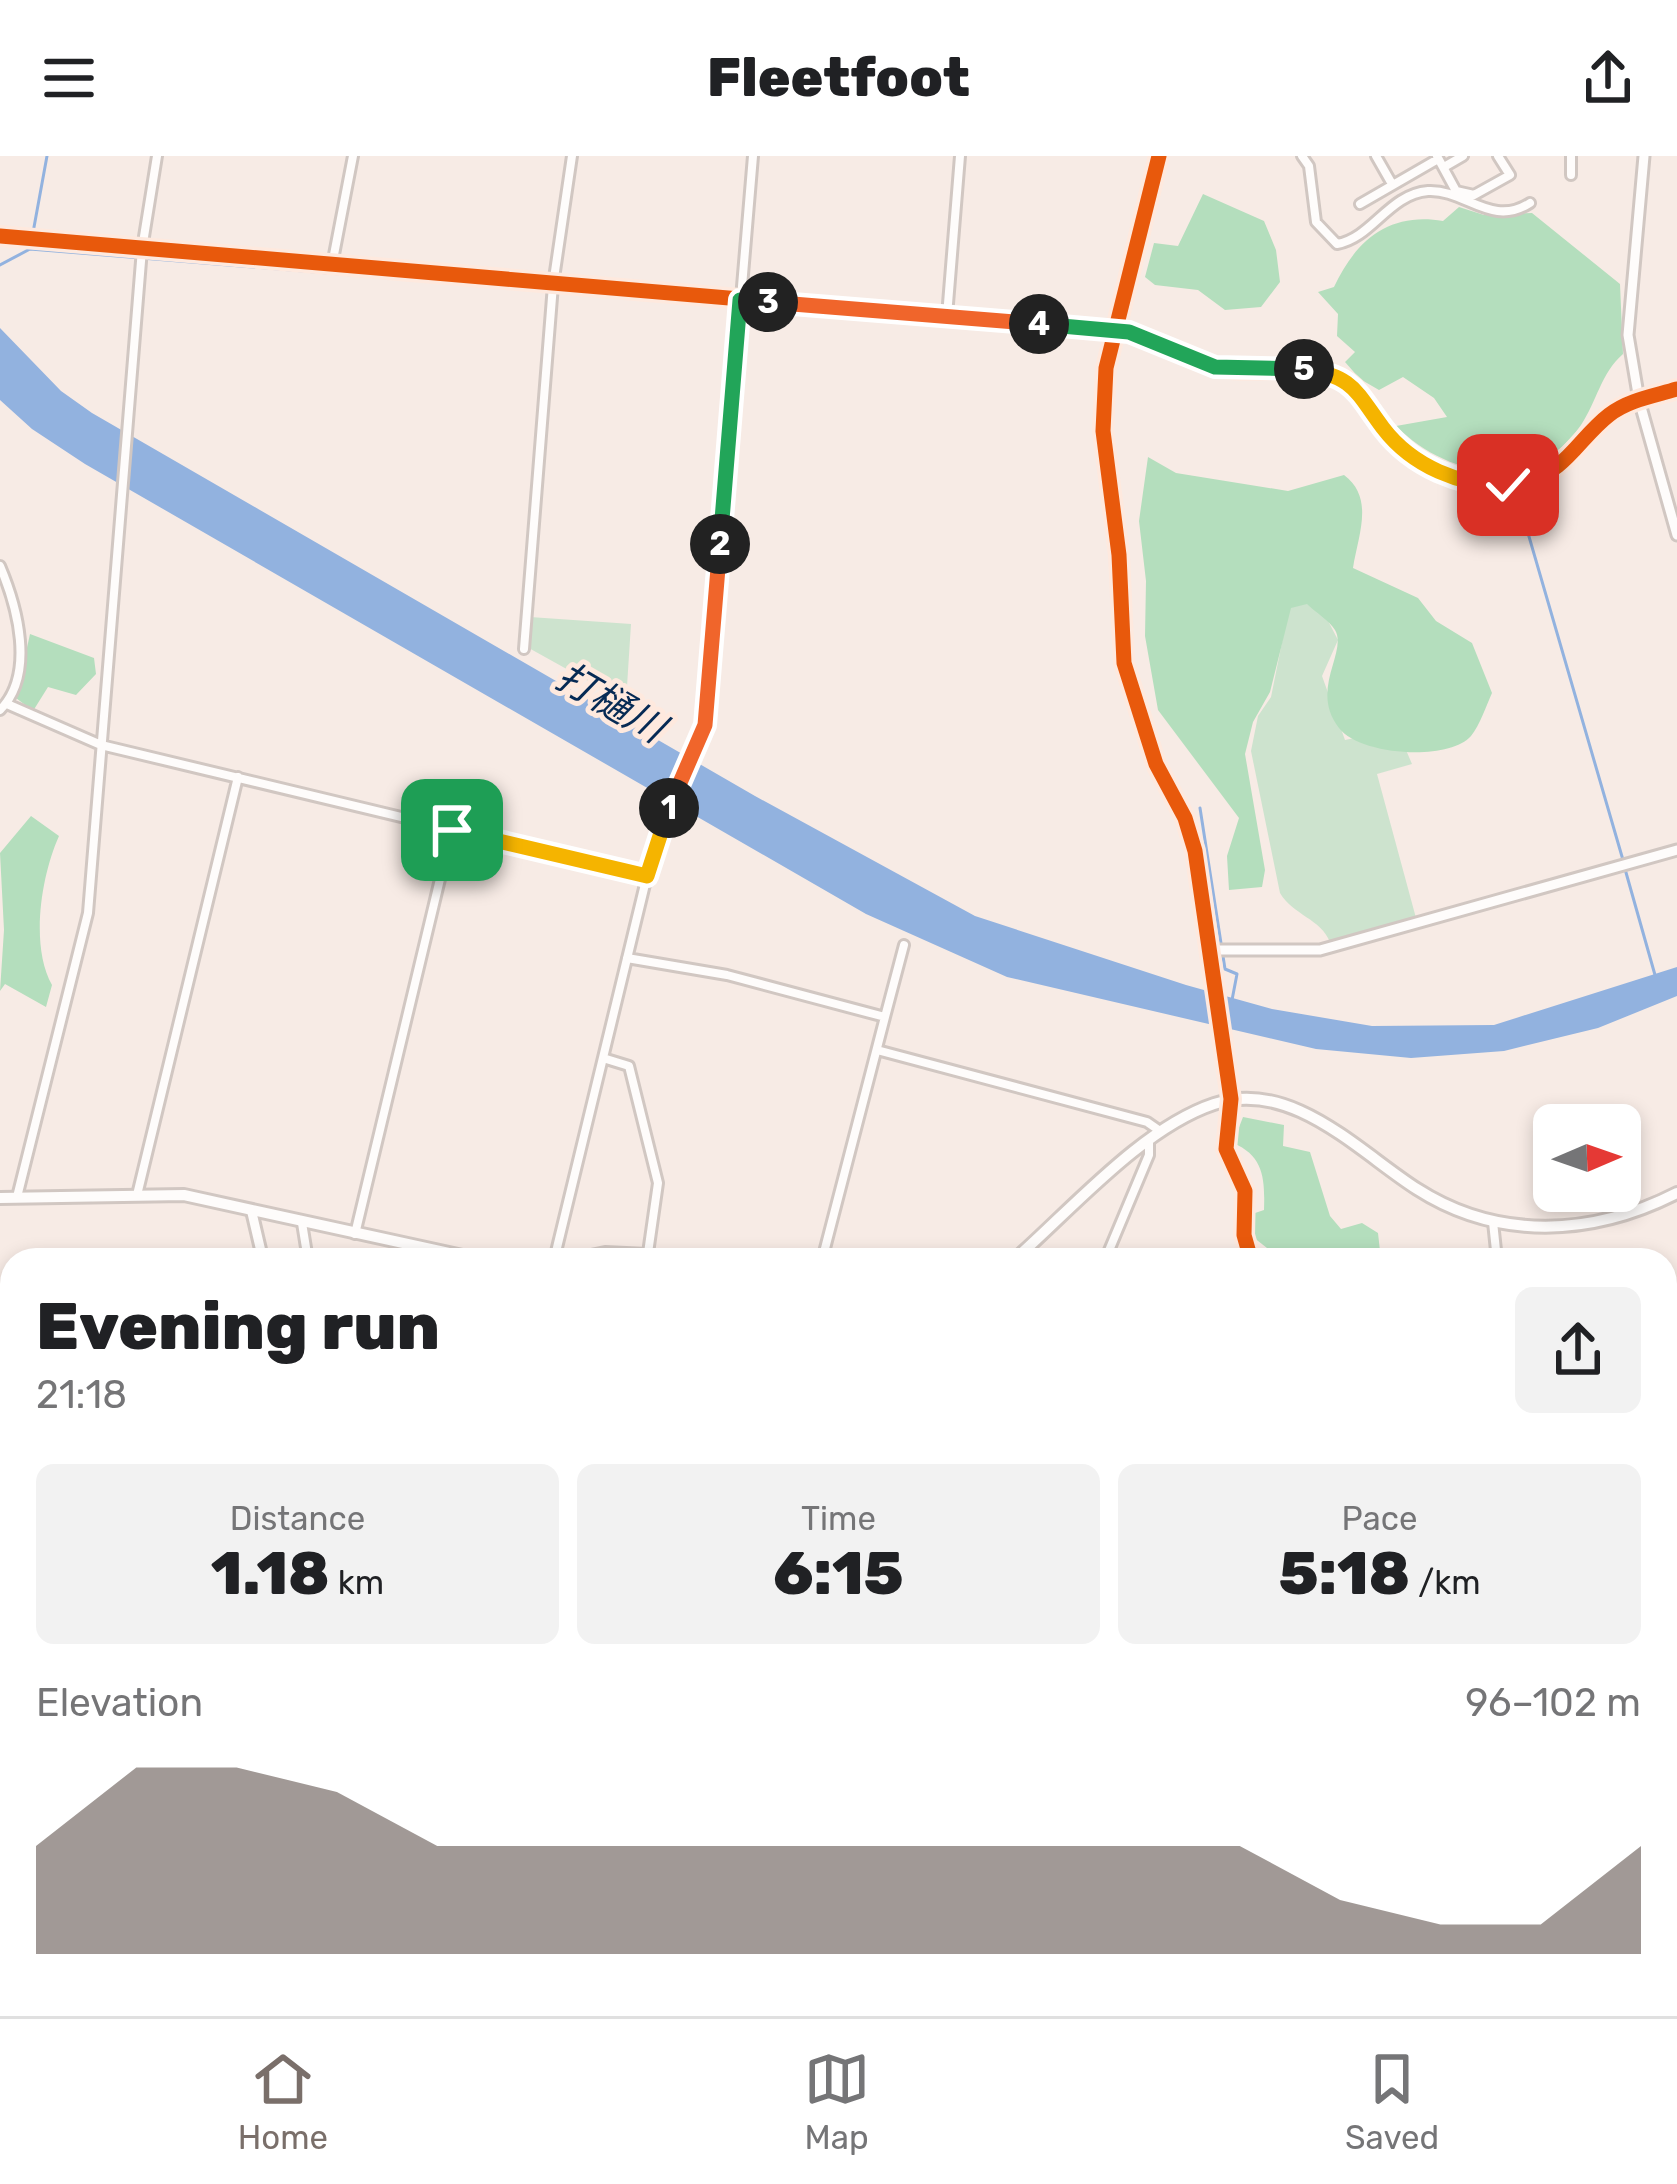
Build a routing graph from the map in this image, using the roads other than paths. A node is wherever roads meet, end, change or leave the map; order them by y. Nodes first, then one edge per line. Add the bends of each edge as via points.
1 (157, 156) edge
2 (353, 156) edge
3 (572, 156) edge
4 (752, 156) edge
5 (960, 156) edge
6 (1159, 156) edge
7 (1302, 156) edge
8 (1376, 156) edge
9 (1463, 156) edge
10 (1498, 156) edge
11 (1571, 156) edge
12 (1644, 156) edge
13 (1440, 160) edge
14 (1571, 175) dead end
15 (1392, 184) junction
16 (1530, 203) dead end
17 (1360, 204) dead end
18 (0, 236) edge
19 (142, 249) junction
20 (332, 266) junction
21 (553, 285) junction
22 (740, 300) junction
23 (947, 316) junction
24 (1114, 330) junction
25 (1677, 389) edge
26 (1639, 400) junction
27 (1677, 535) edge
28 (0, 566) edge
29 (524, 649) dead end
30 (3, 707) edge
31 (100, 745) junction
32 (238, 777) junction
33 (452, 830) junction
34 (1677, 850) edge
35 (647, 876) junction
36 (904, 945) dead end
37 (1209, 950) junction
38 (628, 958) junction
39 (885, 1018) junction
40 (877, 1050) junction
41 (603, 1058) junction
42 (1231, 1099) junction
43 (1160, 1131) junction
44 (1148, 1142) junction
45 (1677, 1193) edge
46 (137, 1195) junction
47 (16, 1197) junction
48 (0, 1198) edge
49 (252, 1213) junction
50 (1492, 1222) junction
51 (302, 1223) junction
52 (355, 1234) junction
53 (260, 1248) edge
54 (306, 1248) edge
55 (423, 1248) edge
56 (557, 1248) edge
57 (648, 1248) edge
58 (825, 1248) edge
59 (1028, 1248) edge
60 (1110, 1248) edge
61 (1247, 1248) edge
62 (1495, 1248) edge

1 - 19 street
2 - 20 street
3 - 21 street
4 - 22 street
5 - 23 street
6 - 24 street
7 - 16 street via 1316,222 1336,244 1352,242 1399,202 1426,191 1485,211
8 - 15 street
9 - 13 street
10 - 13 street via 1510,175 1474,195 1456,191
11 - 14 street
12 - 26 street via 1628,335
13 - 15 street
15 - 17 street
18 - 19 street
19 - 20 street
19 - 31 street
20 - 21 street
21 - 22 street
21 - 29 street
22 - 23 street
22 - 35 street via 705,725
23 - 24 street
24 - 26 street via 1215,367 1338,376 1364,395 1405,450 1479,484 1550,472 1606,417
24 - 37 street via 1103,431 1120,638 1156,764 1192,836
25 - 26 street
26 - 27 street
28 - 30 street via 22,632
30 - 31 street
31 - 32 street
31 - 47 street via 79,962
32 - 33 street
32 - 46 street
33 - 35 street
33 - 52 street
34 - 37 street via 1320,950
35 - 38 street
36 - 39 street
37 - 42 street
38 - 39 street
38 - 41 street
39 - 40 street
40 - 43 street
40 - 58 street
41 - 56 street
41 - 57 street via 629,1066 658,1183
42 - 43 main road
42 - 50 main road via 1297,1110 1419,1190
42 - 61 street via 1226,1149 1245,1191
43 - 44 main road
44 - 59 main road
44 - 60 street
45 - 50 main road via 1598,1224
46 - 47 main road
46 - 49 main road via 200,1197
47 - 48 main road
49 - 51 main road
49 - 53 street
50 - 62 street
51 - 52 main road
51 - 54 street
52 - 55 main road

